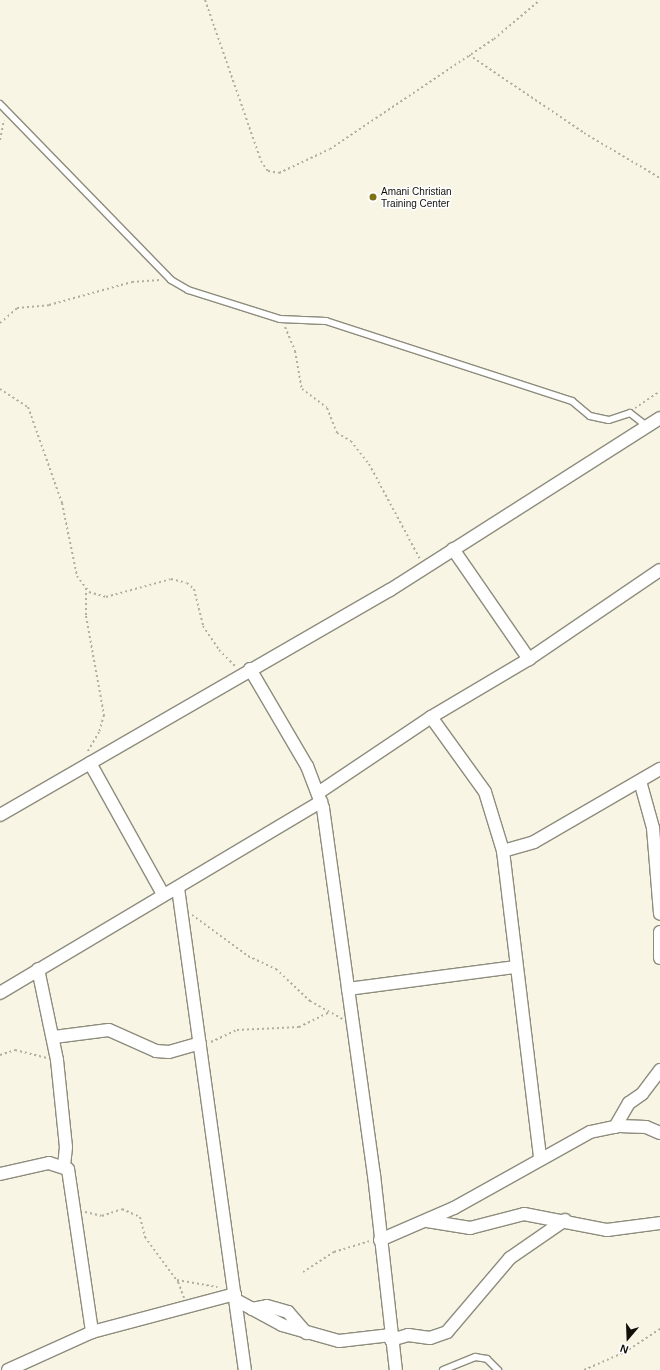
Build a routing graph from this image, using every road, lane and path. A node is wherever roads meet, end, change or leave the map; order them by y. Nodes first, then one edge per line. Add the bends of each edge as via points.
1 (205, 0) edge
2 (540, 0) edge
3 (470, 55) junction
4 (0, 104) edge
5 (12, 116) junction
6 (0, 140) edge
7 (660, 178) edge
8 (171, 280) junction
9 (280, 319) junction
10 (0, 323) edge
11 (0, 389) edge
12 (660, 391) edge
13 (630, 413) junction
14 (660, 418) edge
15 (648, 427) junction
16 (453, 549) junction
17 (423, 566) junction
18 (660, 570) edge
19 (86, 588) junction
20 (529, 659) junction
21 (246, 671) junction
22 (431, 717) junction
23 (89, 764) junction
24 (660, 769) edge
25 (640, 781) junction
26 (319, 797) junction
27 (0, 815) edge
28 (503, 851) junction
29 (178, 888) junction
30 (163, 894) junction
31 (183, 908) junction
32 (660, 914) edge
33 (660, 932) edge
34 (660, 958) edge
35 (516, 967) junction
36 (38, 969) junction
37 (348, 989) junction
38 (0, 993) edge
39 (330, 1012) junction
40 (354, 1027) junction
41 (54, 1037) junction
42 (201, 1045) junction
43 (0, 1055) edge
44 (57, 1060) junction
45 (660, 1070) edge
46 (615, 1127) junction
47 (660, 1133) edge
48 (540, 1159) junction
49 (64, 1166) junction
50 (0, 1174) edge
51 (74, 1207) junction
52 (565, 1220) junction
53 (427, 1221) junction
54 (660, 1223) edge
55 (380, 1238) junction
56 (303, 1272) dead end
57 (176, 1280) junction
58 (234, 1296) junction
59 (186, 1307) junction
60 (660, 1329) edge
61 (92, 1332) junction
62 (391, 1337) junction
63 (8, 1370) edge
64 (245, 1370) edge
65 (396, 1370) edge
66 (443, 1370) edge
67 (498, 1370) edge
68 (584, 1370) edge

1 - 3 path via 261,161 268,172 279,173 330,149
2 - 3 path
3 - 7 path via 584,133
4 - 5 lane
5 - 6 path via 4,120
5 - 8 lane
8 - 9 lane via 202,295
8 - 10 path via 132,282 49,305 17,308
9 - 13 lane via 317,319 423,350 572,401 599,419 609,420
9 - 17 path via 295,350 302,389 327,408 336,433 351,441 370,464
11 - 19 path via 28,406 62,503 77,576
12 - 13 path
13 - 15 lane
14 - 15 street
15 - 16 street
16 - 17 street
16 - 20 street
17 - 21 street via 390,590
18 - 20 street
19 - 21 path via 98,596 106,597 171,579 187,583 194,589 203,626 218,650
19 - 23 path via 88,632 104,715 96,738 87,750
20 - 22 street
21 - 23 street
21 - 26 street via 307,766
22 - 26 street
22 - 28 street via 485,792
23 - 27 street
23 - 30 street
24 - 25 street
25 - 28 street via 534,842
25 - 32 street via 653,828
26 - 29 street
26 - 37 street
28 - 35 street
29 - 30 street
29 - 31 street
30 - 36 street
31 - 39 path via 248,956 276,969 310,1001
31 - 42 street
33 - 34 street
35 - 37 street
35 - 48 street
36 - 38 street
36 - 41 street
37 - 40 street
39 - 40 path
39 - 42 path via 298,1027 233,1031
40 - 55 street
41 - 42 street via 109,1030 121,1032 156,1051 169,1052
41 - 44 street
42 - 58 street
43 - 44 path via 15,1050
44 - 49 street via 66,1147
45 - 46 street via 642,1094 629,1103
46 - 47 street via 646,1127
46 - 48 street via 590,1132
48 - 53 street
49 - 50 street via 49,1163
49 - 51 street via 71,1177
51 - 57 path via 96,1216 122,1209 140,1217 150,1245
51 - 61 street
52 - 53 street via 524,1214 470,1228
52 - 54 street via 607,1230
52 - 62 street via 510,1258 447,1332 430,1338 408,1335
53 - 55 street
55 - 56 path via 334,1252
55 - 62 street
57 - 58 path via 219,1287
57 - 59 path
58 - 59 street
58 - 62 street via 252,1309 306,1333 339,1341
58 - 64 street
59 - 61 street
60 - 68 path via 626,1352
61 - 63 street
62 - 65 street
66 - 67 lane via 475,1357 487,1359

